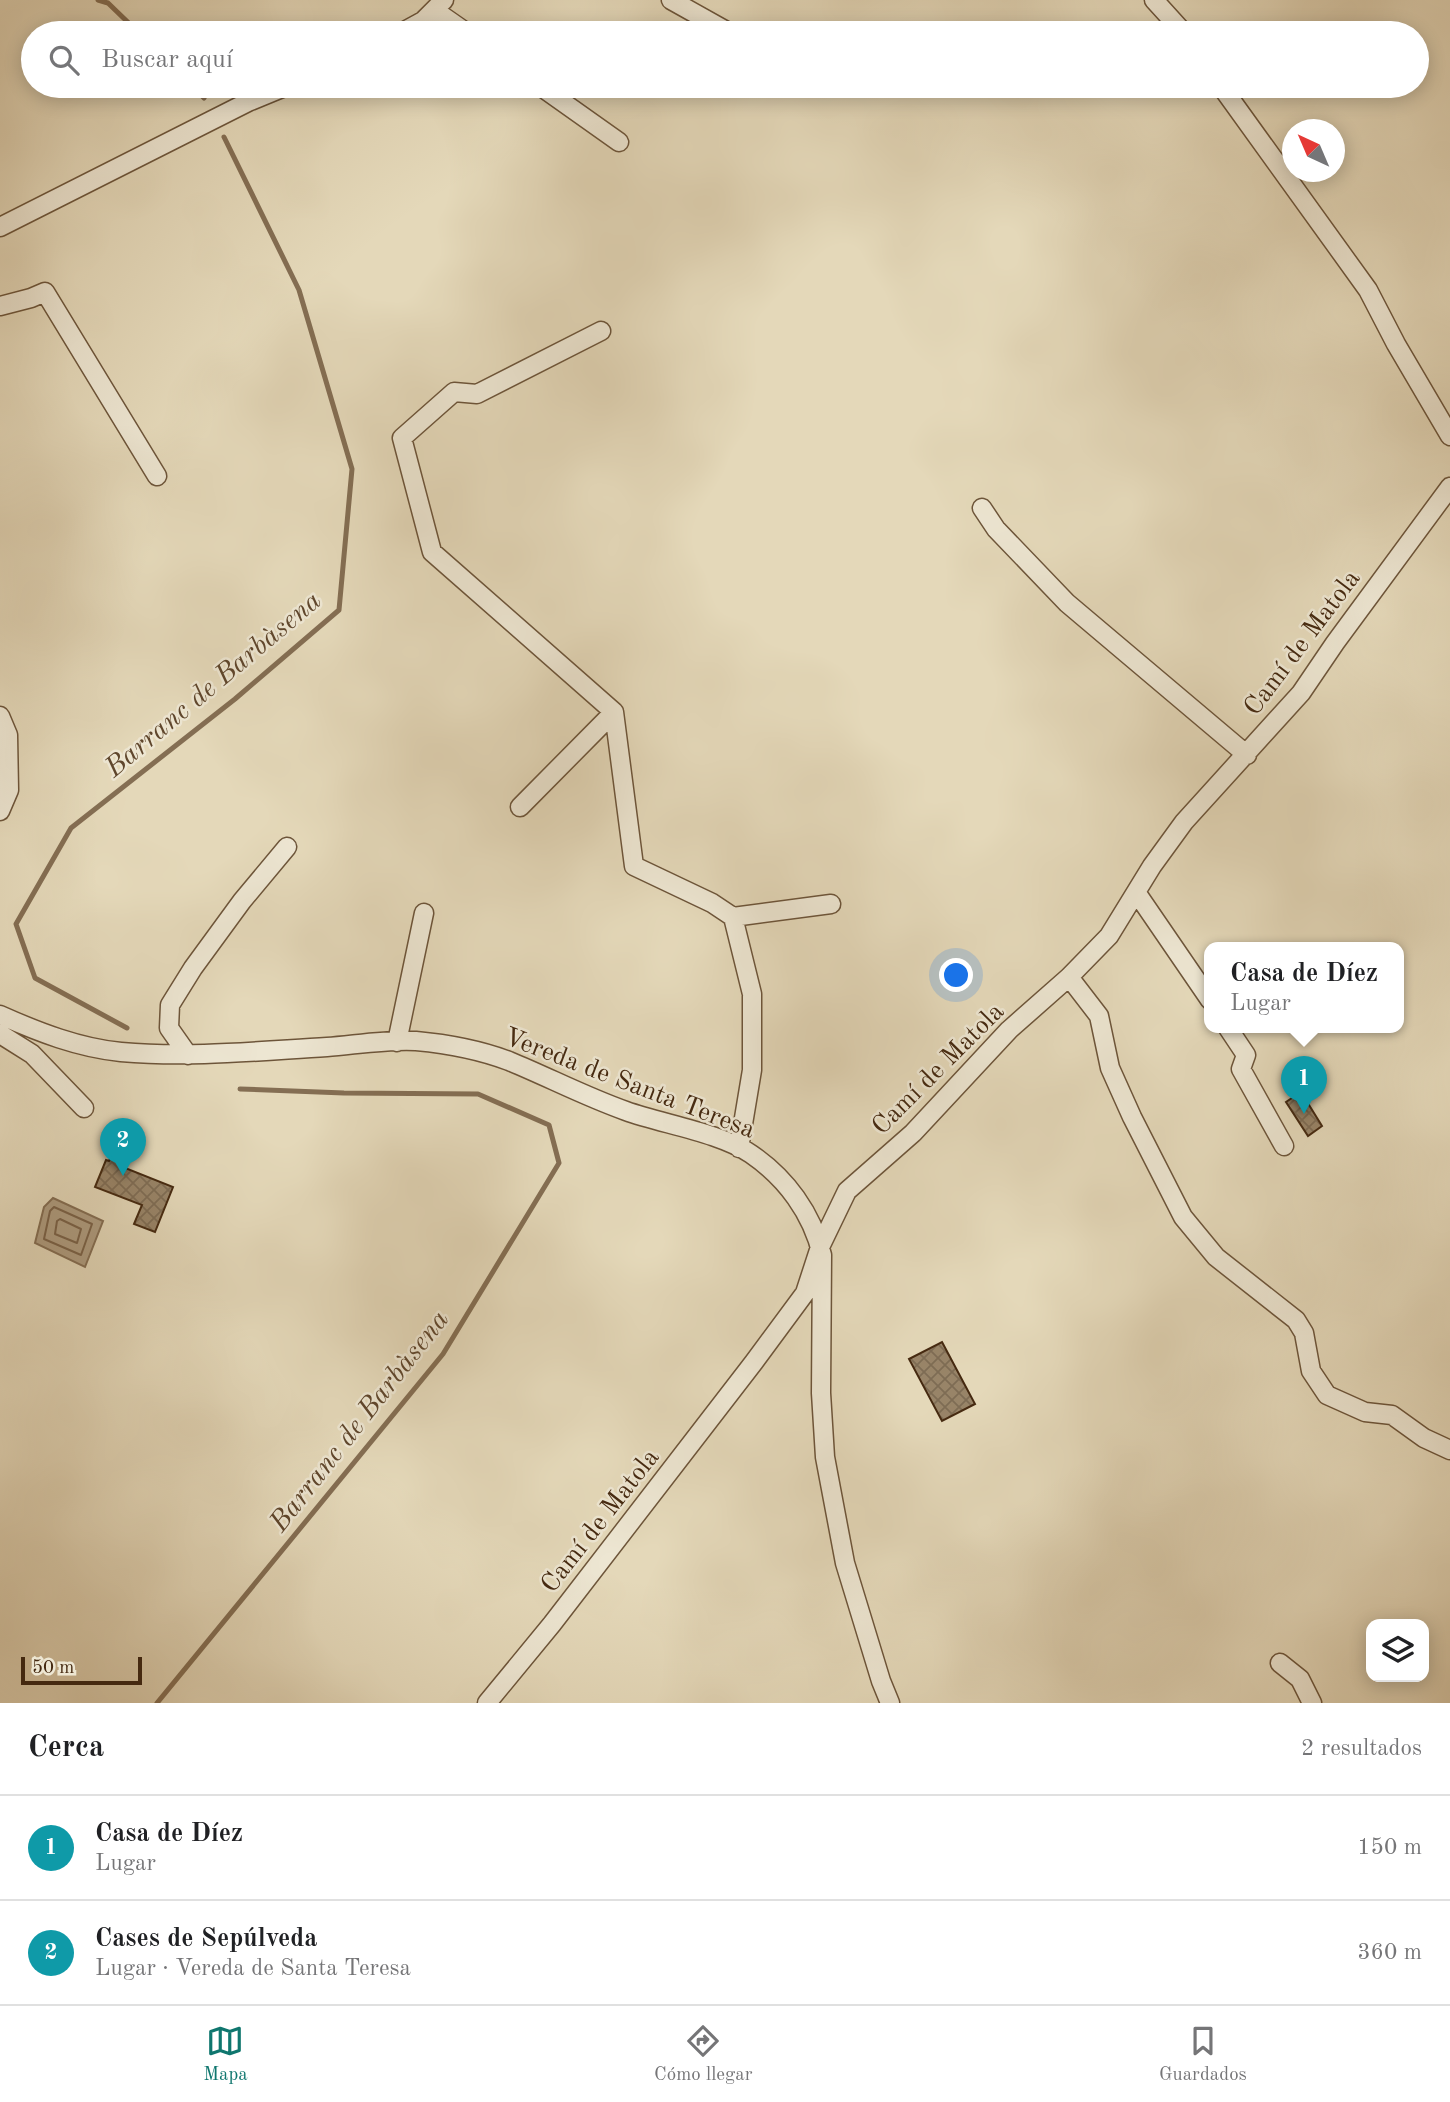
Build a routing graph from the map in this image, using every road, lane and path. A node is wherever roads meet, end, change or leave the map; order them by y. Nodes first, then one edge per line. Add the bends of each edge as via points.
1 (671, 0) edge
2 (1154, 0) edge
3 (439, 5) edge
4 (421, 21) edge
5 (455, 21) edge
6 (709, 21) edge
7 (1173, 21) edge
8 (258, 98) edge
9 (557, 98) edge
10 (1230, 98) edge
11 (619, 142) dead end
12 (0, 227) edge
13 (0, 306) edge
14 (601, 331) dead end
15 (1450, 436) edge
16 (157, 476) dead end
17 (1450, 487) edge
18 (982, 508) dead end
19 (614, 712) junction
20 (0, 716) edge
21 (1247, 754) junction
22 (520, 807) dead end
23 (0, 811) edge
24 (287, 847) dead end
25 (1136, 892) junction
26 (831, 904) dead end
27 (424, 913) dead end
28 (733, 917) junction
29 (1069, 977) junction
30 (1204, 993) edge
31 (0, 1015) edge
32 (1232, 1033) edge
33 (0, 1034) edge
34 (397, 1042) junction
35 (188, 1055) junction
36 (84, 1108) dead end
37 (1284, 1146) dead end
38 (738, 1148) junction
39 (820, 1247) junction
40 (1450, 1450) edge
41 (1280, 1663) dead end
42 (487, 1703) edge
43 (890, 1703) edge
44 (1312, 1703) edge

1 - 6 street
2 - 7 street
3 - 4 street
3 - 5 street
8 - 12 street
9 - 11 street
10 - 15 street via 1368,290
13 - 16 street via 45,292
14 - 19 street via 477,394 454,392 402,438 432,552
17 - 21 street, Camí de Matola via 1301,693
18 - 21 street via 996,529 1067,603
19 - 22 street
19 - 28 street via 634,866
20 - 23 street via 8,735 9,790
21 - 25 street, Camí de Matola via 1184,822
24 - 35 street via 242,901 170,1005 169,1028
25 - 29 street, Camí de Matola via 1109,936
25 - 30 street
26 - 28 street
27 - 34 street
28 - 38 street via 752,994 752,1070
29 - 39 street, Camí de Matola via 1009,1030 913,1133 847,1191
29 - 40 street via 1099,1016 1110,1068 1184,1217 1216,1257 1296,1320 1304,1333 1311,1371 1327,1395 1365,1412 1392,1415
31 - 35 street, Vereda de Santa Teresa via 69,1041 119,1052
32 - 37 street via 1247,1055 1241,1069
33 - 36 street via 32,1054
34 - 35 street, Vereda de Santa Teresa
34 - 38 street, Vereda de Santa Teresa via 465,1048 507,1061 626,1111
38 - 39 street, Vereda de Santa Teresa via 781,1178 805,1210
39 - 42 street, Camí de Matola via 805,1293 762,1352
39 - 43 street, Vereda de Santa Teresa via 825,1457 845,1563
41 - 44 street via 1300,1679

